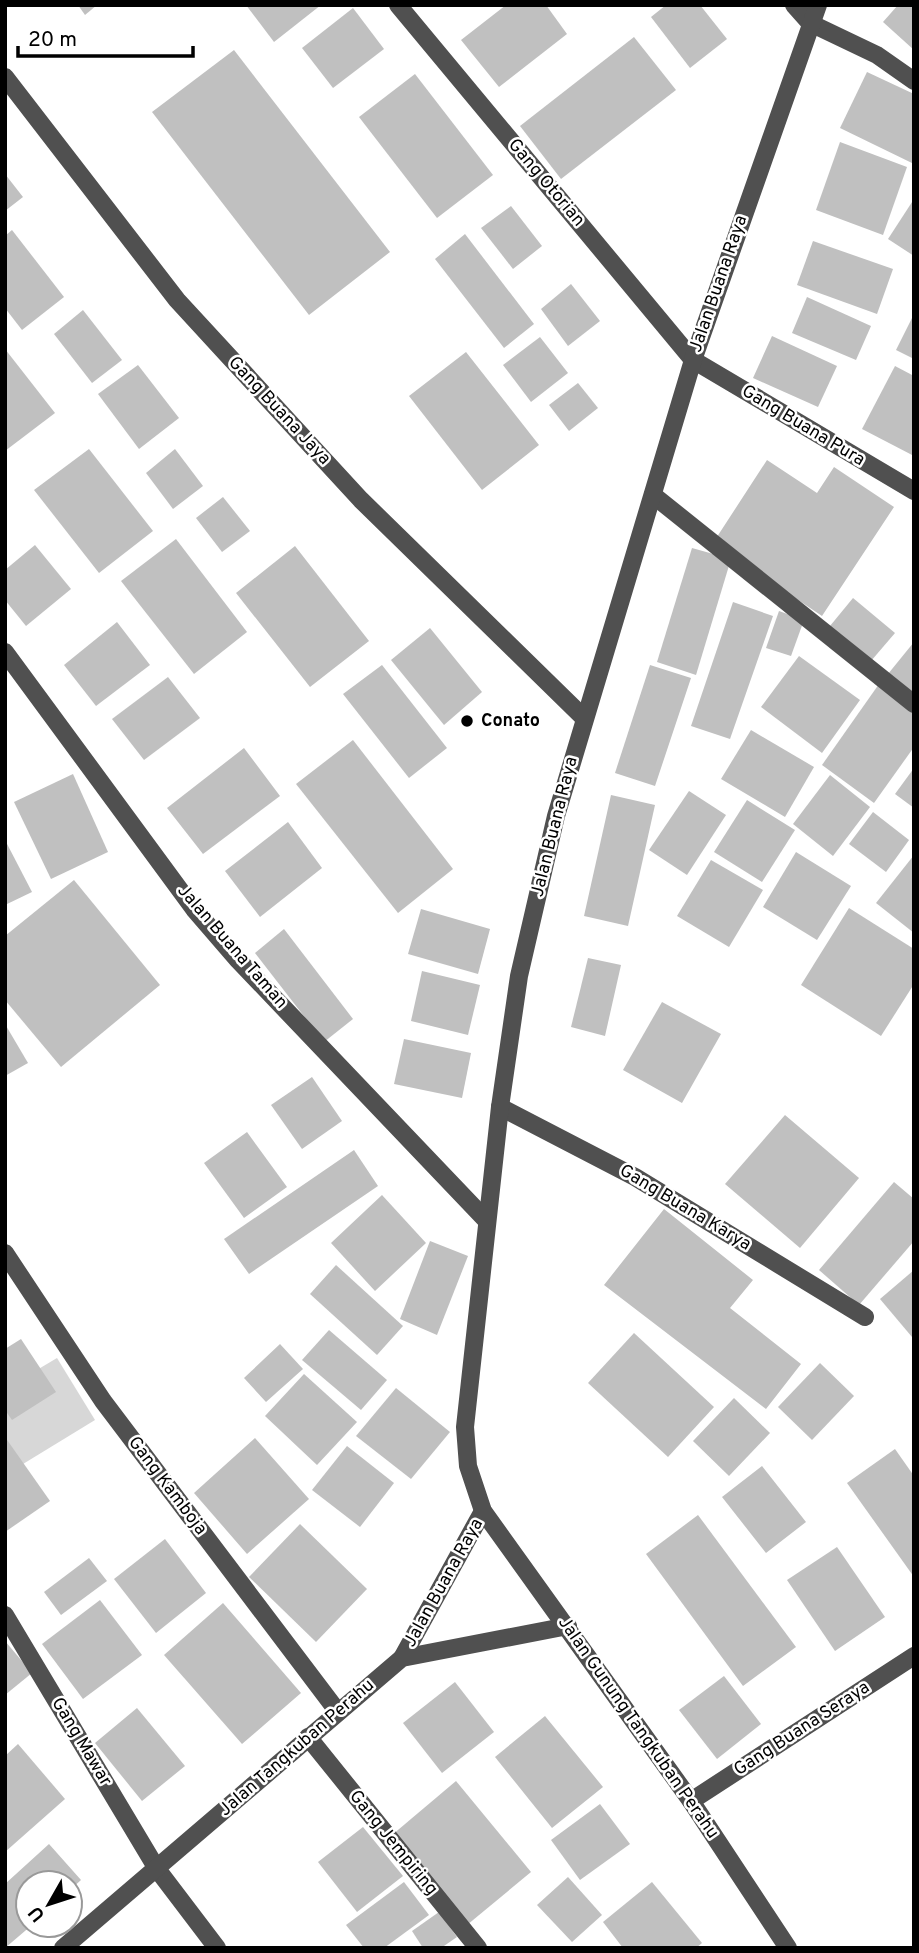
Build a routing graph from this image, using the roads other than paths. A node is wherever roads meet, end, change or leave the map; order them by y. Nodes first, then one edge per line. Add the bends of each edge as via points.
1 (398, 5) edge
2 (794, 5) edge
3 (818, 5) edge
4 (810, 23) junction
5 (5, 78) edge
6 (914, 81) edge
7 (692, 360) junction
8 (914, 491) edge
9 (653, 495) junction
10 (5, 652) edge
11 (914, 704) edge
12 (583, 717) junction
13 (500, 1107) junction
14 (486, 1220) junction
15 (5, 1253) edge
16 (865, 1317) dead end
17 (483, 1511) junction
18 (5, 1615) edge
19 (568, 1626) junction
20 (914, 1656) edge
21 (402, 1658) junction
22 (338, 1712) junction
23 (307, 1737) junction
24 (691, 1801) junction
25 (157, 1869) junction
26 (64, 1948) edge
27 (217, 1948) edge
28 (478, 1948) edge
29 (788, 1948) edge

1 - 7 street, Gang Otorian
2 - 4 street
3 - 4 street, Jalan Buana Raya
4 - 6 street via 877,55
4 - 7 street, Jalan Buana Raya
5 - 12 street, Gang Buana Jaya via 177,300 361,500
7 - 8 street, Gang Buana Pura
7 - 9 street, Jalan Buana Raya
9 - 11 street
9 - 12 street, Jalan Buana Raya
10 - 14 street, Jalan Buana Taman via 194,909
12 - 13 street, Jalan Buana Raya via 520,976
13 - 14 street, Jalan Buana Raya
13 - 16 street, Gang Buana Karya via 635,1177
14 - 17 street, Jalan Buana Raya via 465,1427 468,1466
15 - 22 street, Gang Kamboja via 103,1401
17 - 19 street, Jalan Gunung Tangkuban Perahu
17 - 21 street, Jalan Buana Raya
18 - 25 street, Gang Mawar
19 - 21 street, Jalan Tangkuban Perahu
19 - 24 street, Jalan Gunung Tangkuban Perahu
20 - 24 street, Gang Buana Seraya
21 - 22 street, Jalan Tangkuban Perahu
22 - 23 street, Jalan Tangkuban Perahu
23 - 25 street, Jalan Tangkuban Perahu
23 - 28 street, Gang Jempiring
24 - 29 street, Jalan Gunung Tangkuban Perahu
25 - 26 street, Jalan Tangkuban Perahu
25 - 27 street, Gang Mawar

